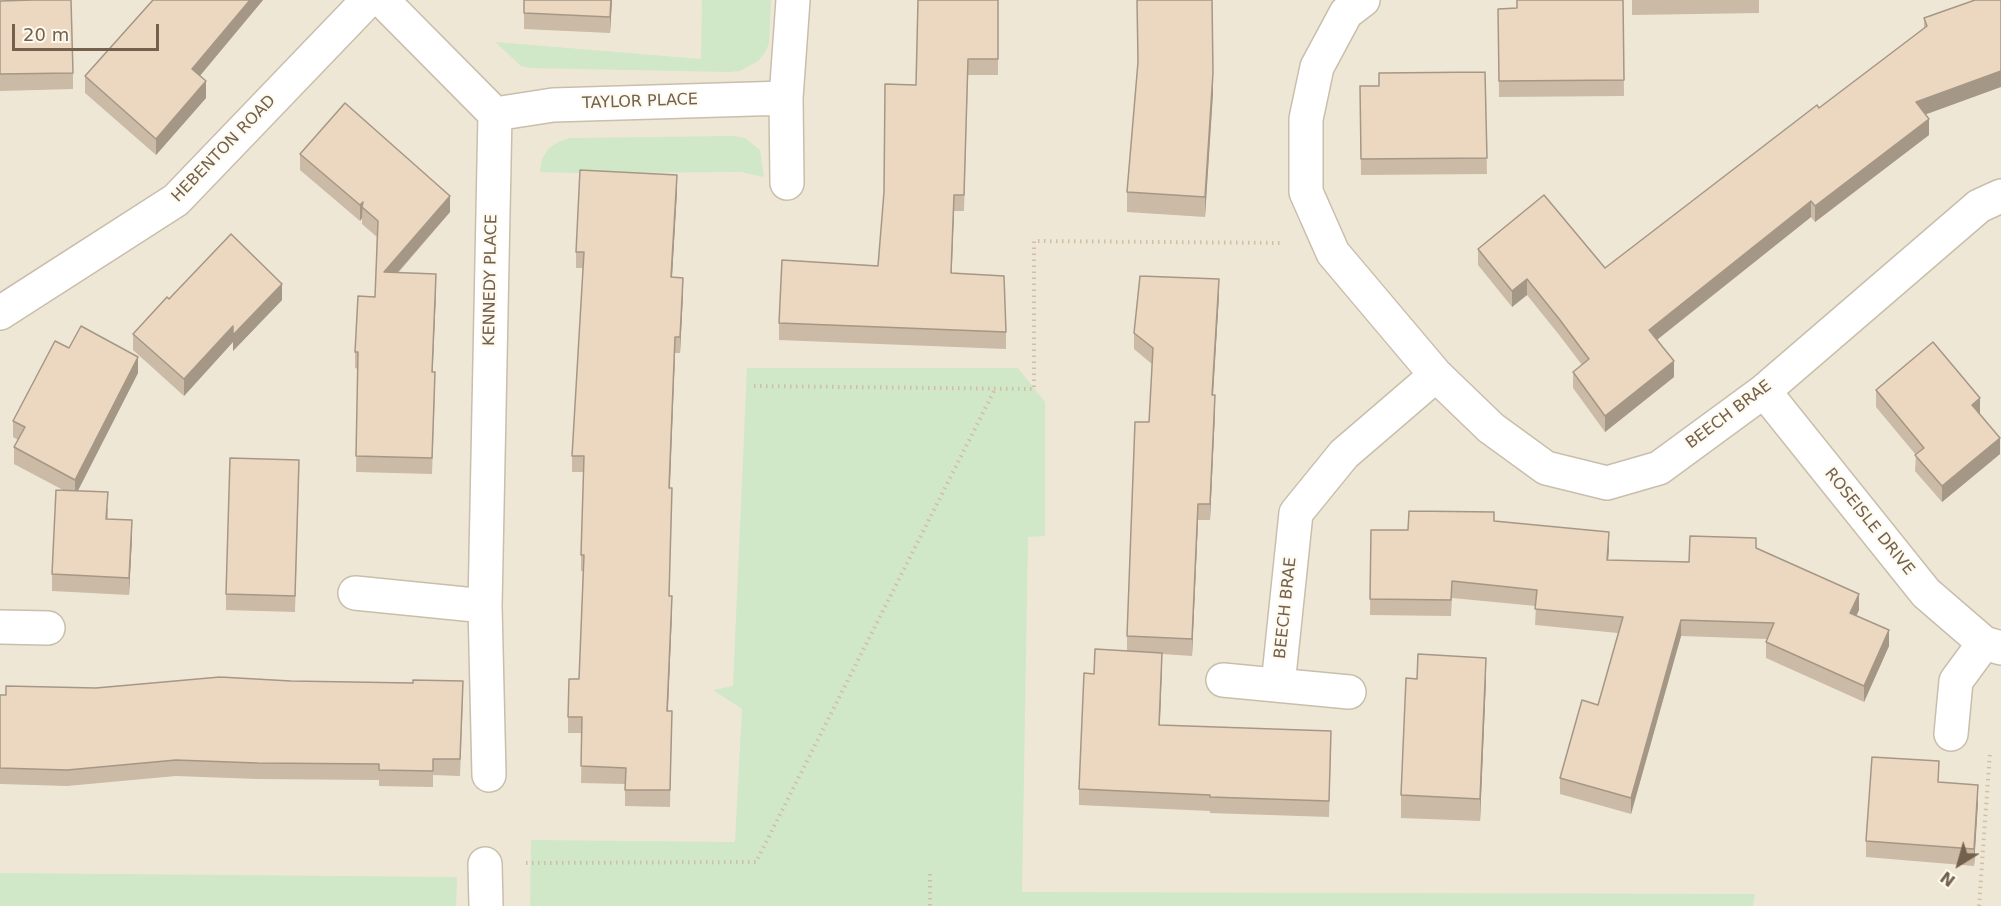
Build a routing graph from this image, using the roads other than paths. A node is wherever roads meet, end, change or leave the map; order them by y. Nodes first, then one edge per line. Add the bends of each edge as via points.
1 (368, 0) edge
2 (382, 0) edge
3 (793, 0) edge
4 (1363, 0) edge
5 (786, 98) junction
6 (495, 114) junction
7 (787, 183) dead end
8 (2001, 196) edge
9 (0, 313) edge
10 (1436, 375) junction
11 (1764, 391) junction
12 (355, 593) dead end
13 (485, 606) junction
14 (0, 627) edge
15 (48, 628) dead end
16 (1993, 645) edge
17 (1223, 680) dead end
18 (1278, 685) junction
19 (1349, 692) dead end
20 (1952, 735) dead end
21 (489, 776) dead end
22 (485, 864) road end
23 (486, 906) edge

1 - 9 street, HEBENTON ROAD via 176,200
2 - 6 street
3 - 5 street
4 - 10 street, BEECH BRAE via 1346,13 1317,67 1306,119 1306,192 1333,253
5 - 6 street, TAYLOR PLACE via 553,105
5 - 7 street
6 - 13 street, KENNEDY PLACE
8 - 11 street, BEECH BRAE via 1979,206
10 - 11 street, BEECH BRAE via 1491,428 1546,468 1607,483 1659,468
10 - 18 street, BEECH BRAE via 1344,454 1296,513
11 - 16 street, ROSEISLE DRIVE via 1926,593
12 - 13 street
13 - 21 street, KENNEDY PLACE
14 - 15 street
16 - 20 street, ROSEISLE DRIVE via 1956,681
17 - 18 street
18 - 19 street
22 - 23 street

